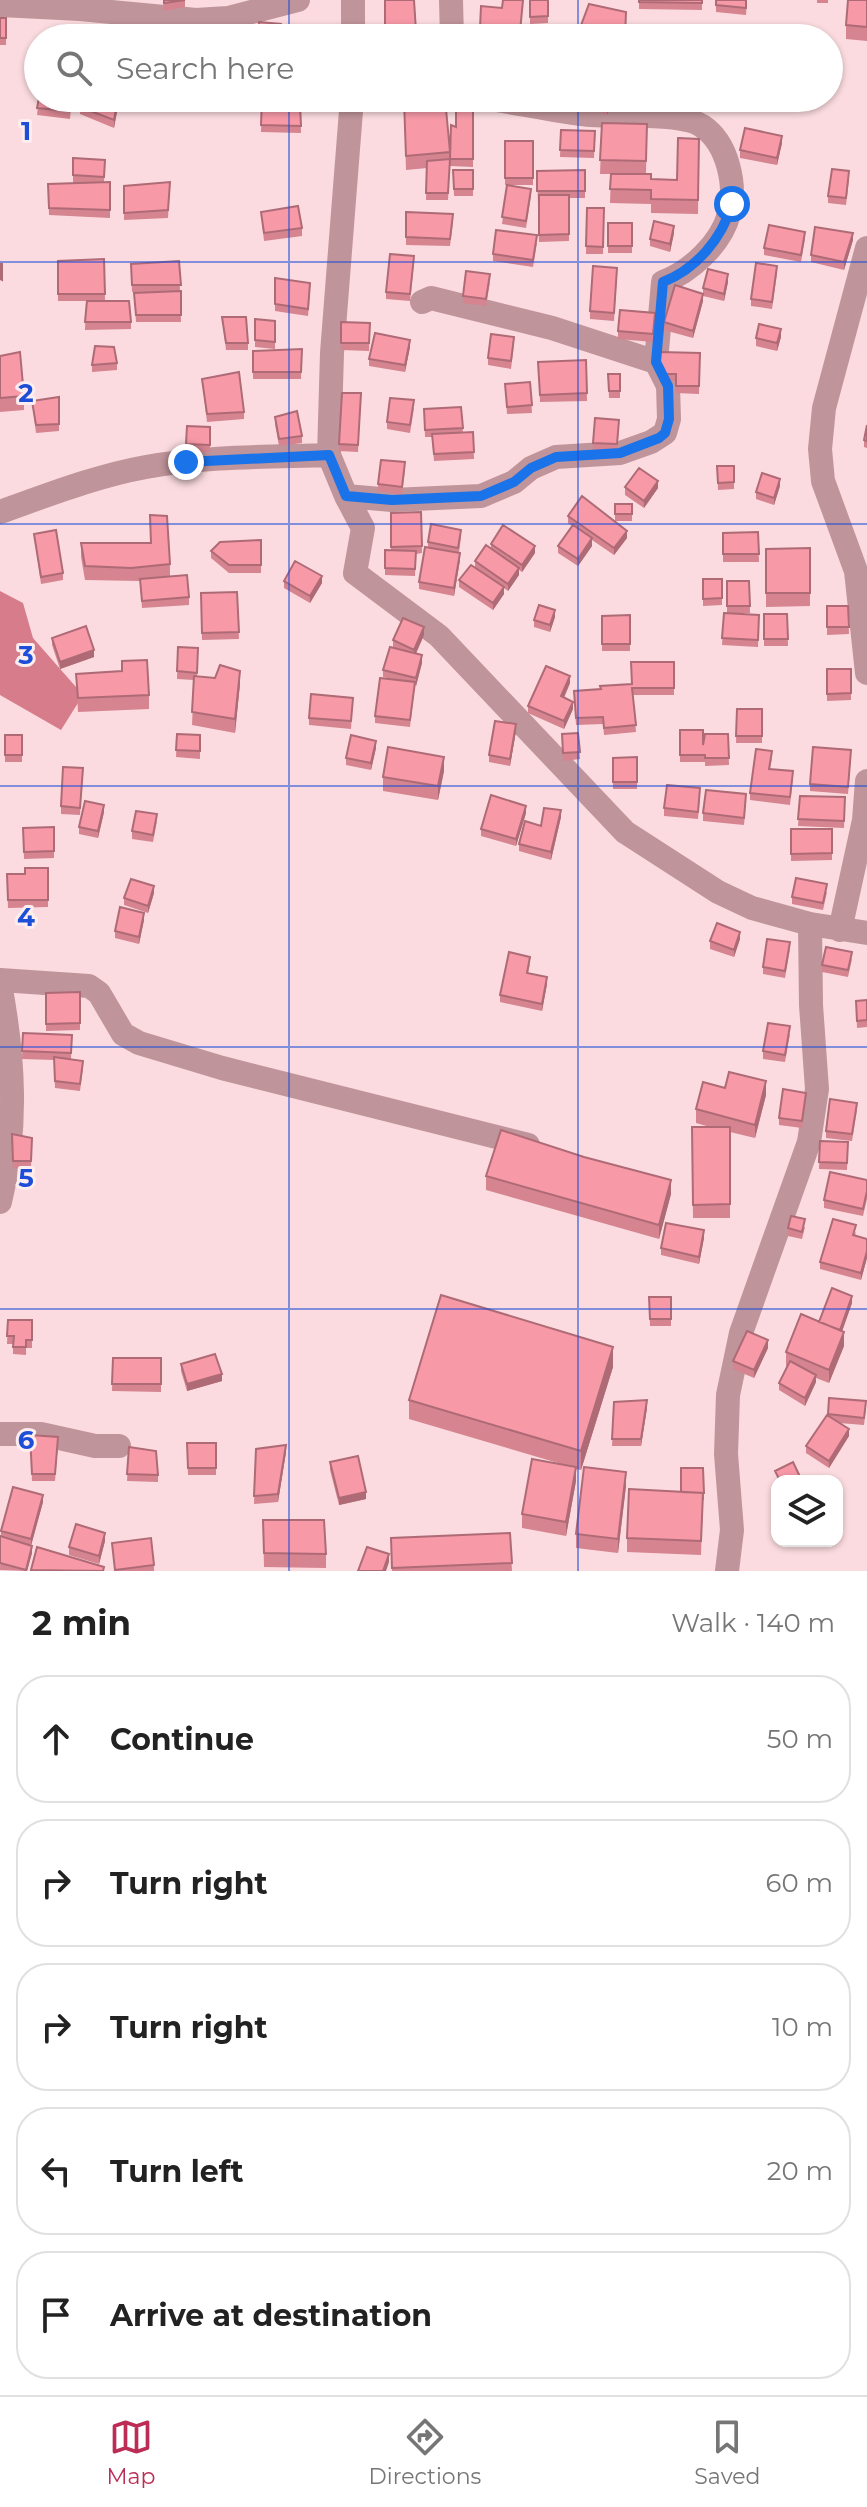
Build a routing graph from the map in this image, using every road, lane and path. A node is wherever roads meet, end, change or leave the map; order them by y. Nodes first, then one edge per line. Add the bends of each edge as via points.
1 (298, 0) edge
2 (353, 0) edge
3 (451, 0) edge
4 (0, 5) edge
5 (353, 24) edge
6 (452, 24) edge
7 (351, 112) edge
8 (570, 112) edge
9 (867, 248) edge
10 (422, 302) dead end
11 (656, 362) junction
12 (329, 455) junction
13 (346, 496) junction
14 (0, 512) edge
15 (867, 663) edge
16 (867, 781) edge
17 (810, 924) junction
18 (840, 930) junction
19 (867, 933) edge
20 (0, 982) edge
21 (5, 1055) edge
22 (550, 1152) edge
23 (0, 1202) edge
24 (0, 1434) edge
25 (119, 1446) dead end
26 (727, 1571) edge

1 - 4 street via 228,18 196,20
2 - 5 street
3 - 6 street
7 - 12 street
8 - 11 street via 702,125 717,141 733,187 727,220 716,240 680,275 663,282
9 - 15 street via 824,408 820,449 823,481 856,571
10 - 11 street via 431,298 552,328
11 - 13 street via 668,386 669,419 665,433 651,442 620,453 556,457 481,496
12 - 13 street
12 - 14 street via 146,467
13 - 17 street via 363,528 355,573 439,636 625,832 718,892
16 - 18 street via 864,820
17 - 18 street
17 - 26 street via 817,1089 809,1142 741,1333 728,1395 732,1530
18 - 19 street
20 - 21 street
20 - 22 street via 89,986 99,993 123,1034 139,1043
21 - 23 street via 14,1099
24 - 25 street via 41,1434

